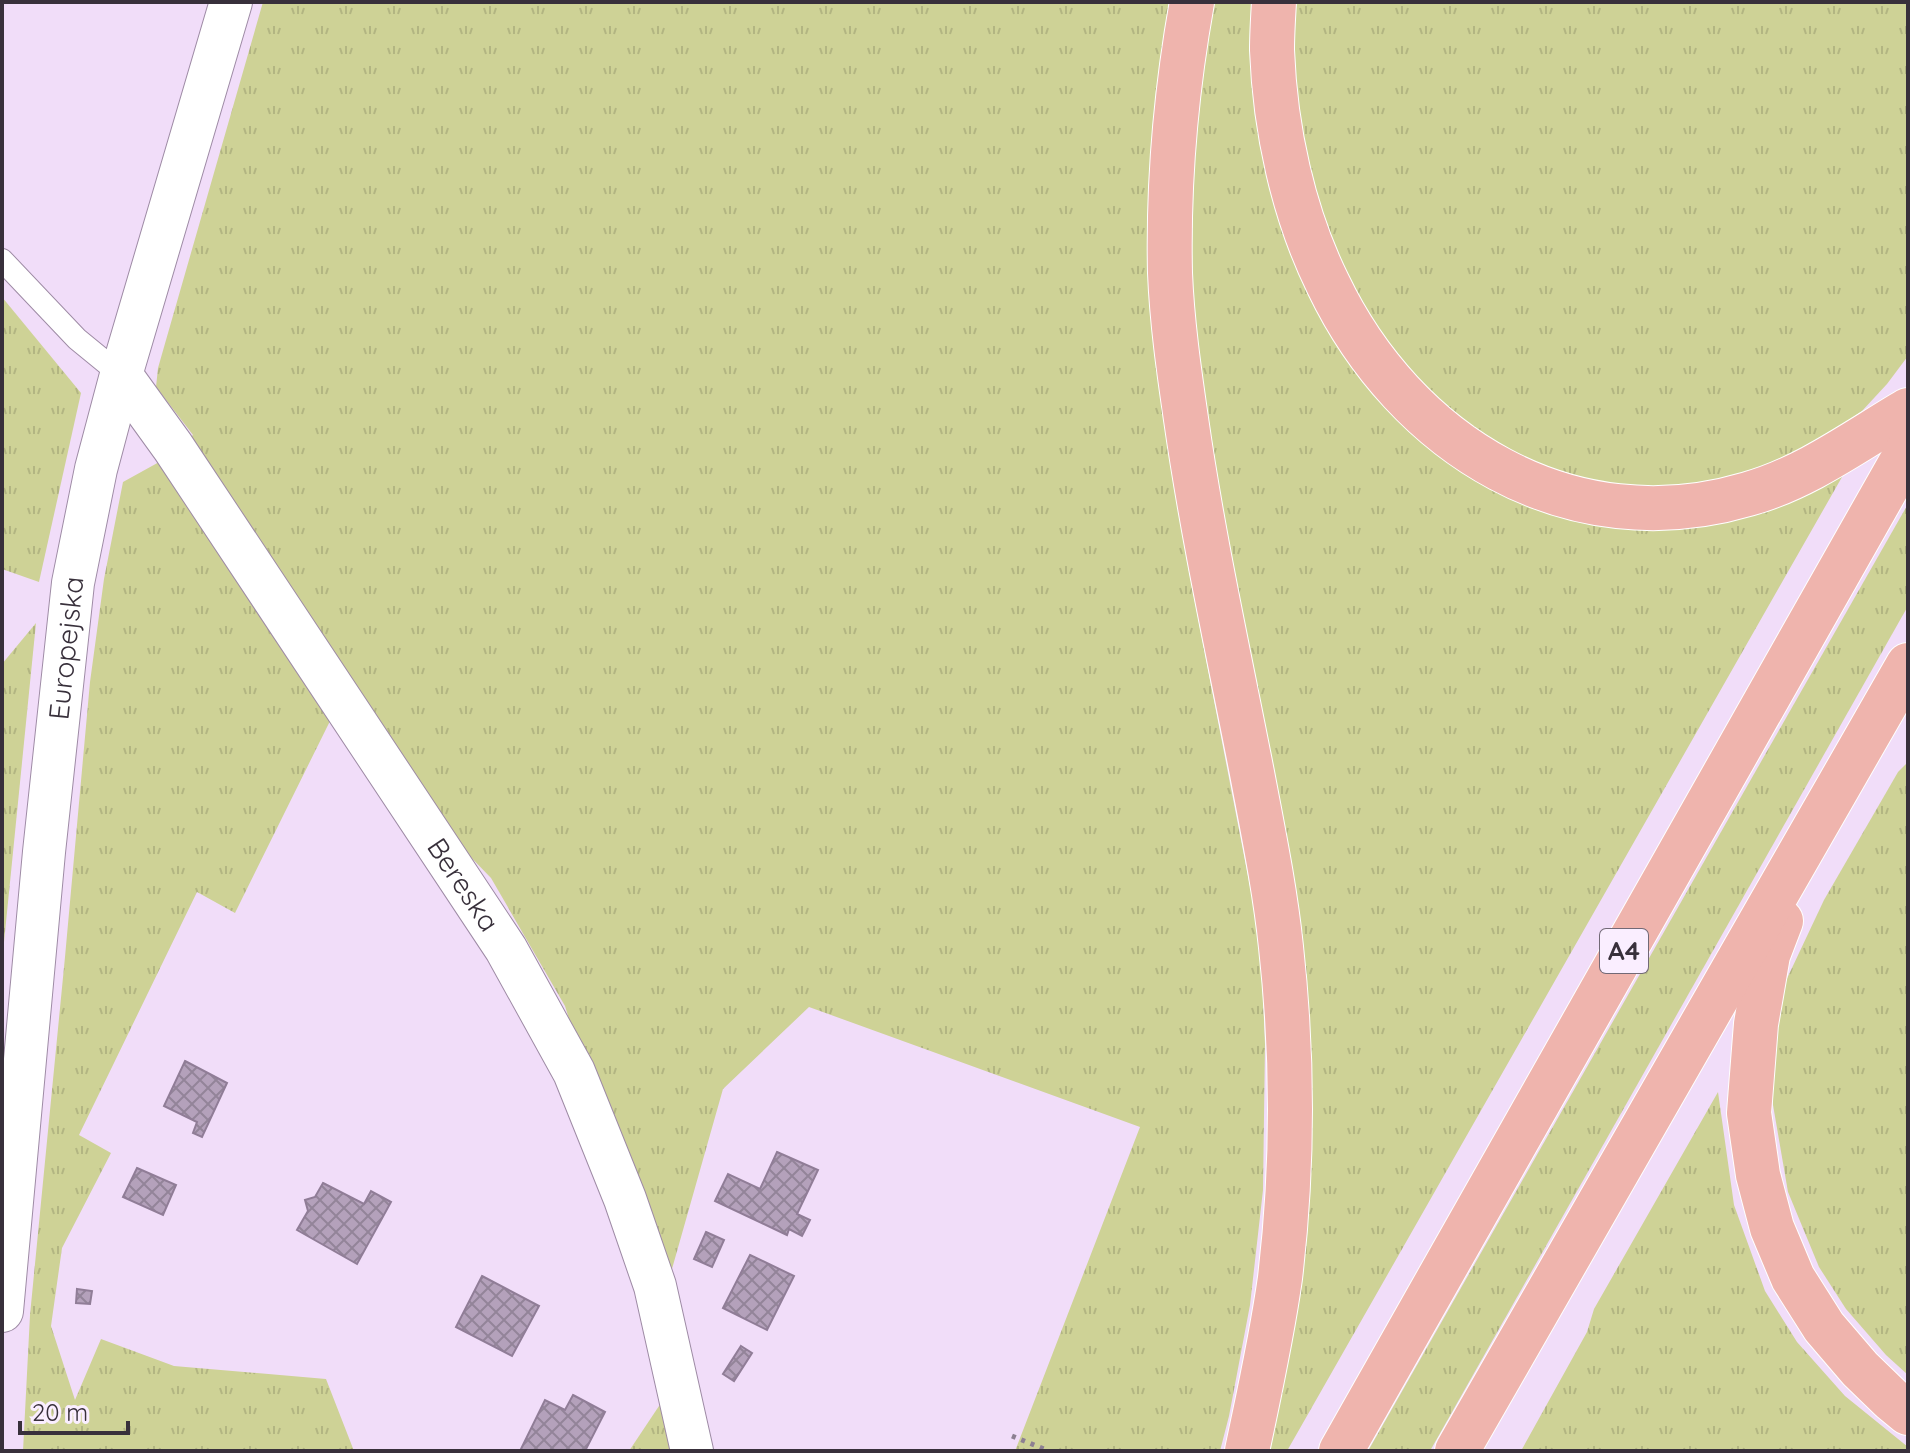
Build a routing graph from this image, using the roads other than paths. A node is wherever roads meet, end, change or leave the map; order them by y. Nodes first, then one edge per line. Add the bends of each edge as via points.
1 (231, 2) edge
2 (1192, 2) edge
3 (1274, 2) edge
4 (2, 260) edge
5 (121, 375) junction
6 (1908, 410) edge
7 (1908, 450) edge
8 (1908, 665) edge
9 (1824, 811) junction
10 (2, 1311) edge
11 (1908, 1413) edge
12 (692, 1451) edge
13 (1247, 1451) edge
14 (1341, 1451) edge
15 (1457, 1451) edge

1 - 5 street, Europejska
2 - 13 highway via 1171,175 1170,275 1177,360 1268,859 1287,1031 1287,1201 1279,1280
3 - 6 highway via 1272,50 1280,128 1292,185 1328,285 1355,333 1414,408 1483,460 1538,488 1584,502 1651,509 1702,504 1789,479
4 - 5 lane via 77,339
5 - 10 street, Europejska via 73,583
5 - 12 street, Bereska via 506,949 574,1072 655,1286
7 - 14 highway, A4
8 - 9 highway
9 - 11 highway via 1768,955 1749,1113 1772,1228 1793,1278 1824,1327
9 - 15 highway

